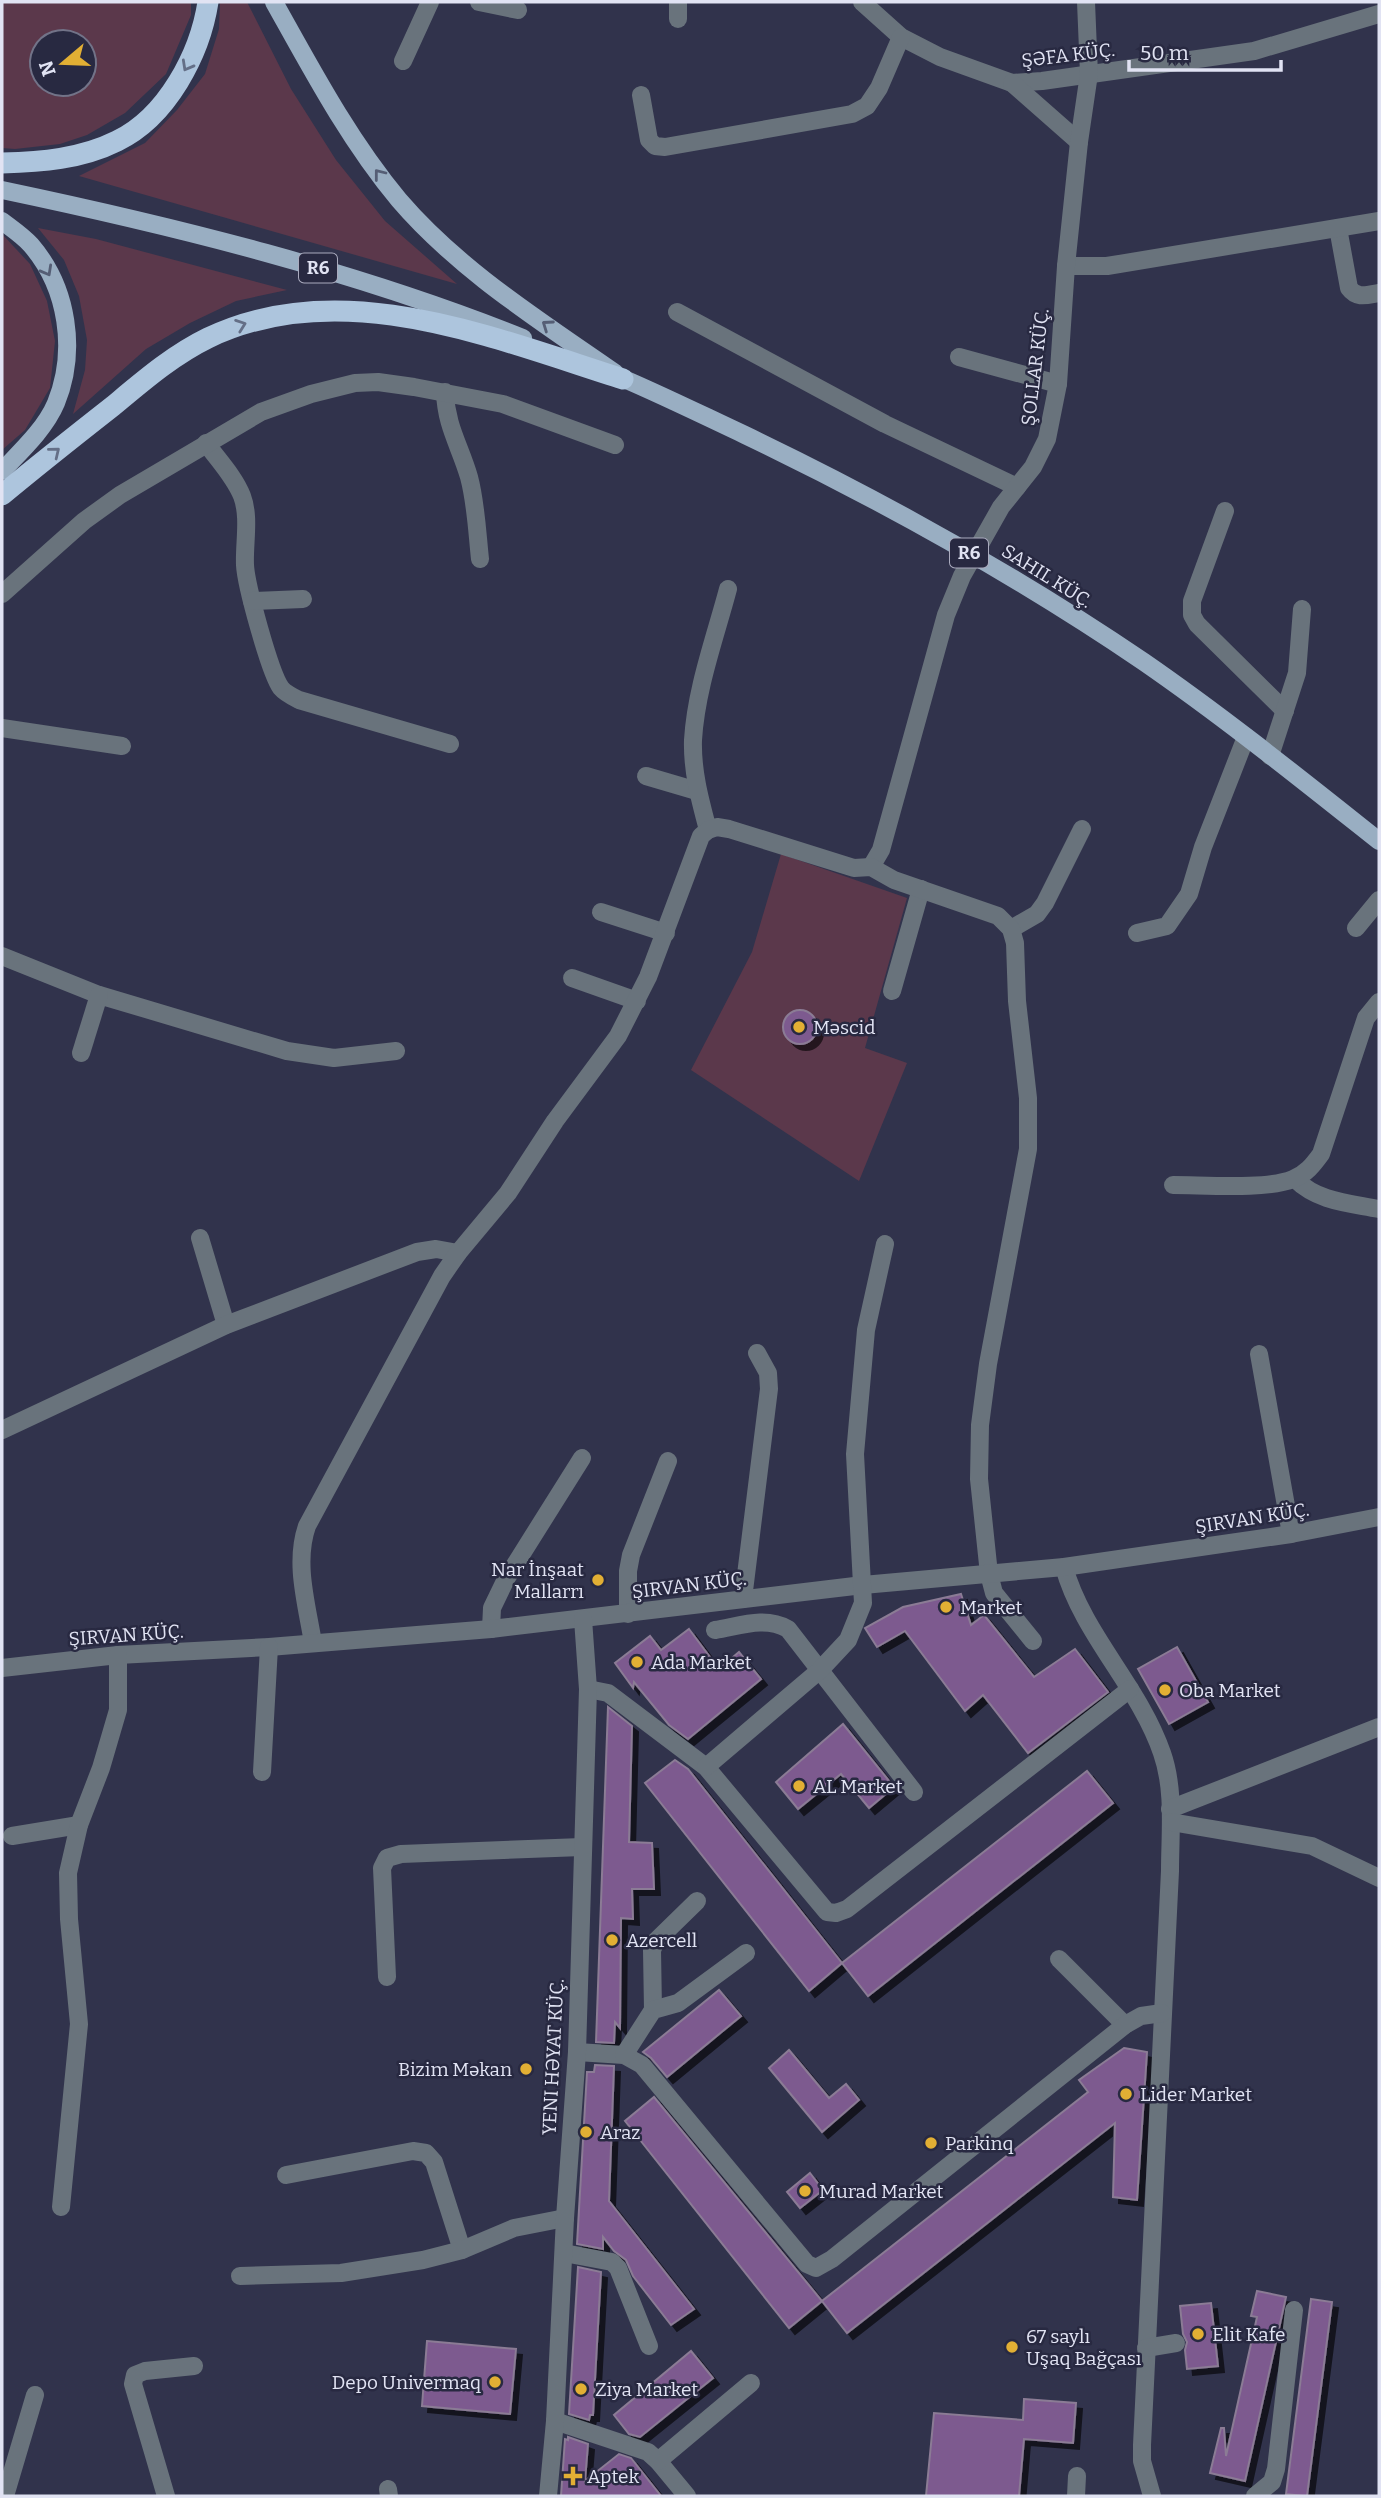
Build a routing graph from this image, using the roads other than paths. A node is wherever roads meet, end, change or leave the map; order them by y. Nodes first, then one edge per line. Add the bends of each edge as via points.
1 (208, 2) edge
2 (274, 2) edge
3 (430, 2) edge
4 (480, 2) edge
5 (862, 2) edge
6 (1086, 2) edge
7 (518, 10) dead end
8 (1379, 14) edge
9 (901, 37) junction
10 (403, 61) dead end
11 (1089, 74) junction
12 (1012, 83) junction
13 (641, 95) dead end
14 (1079, 142) junction
15 (2, 163) edge
16 (2, 190) edge
17 (2, 221) edge
18 (1379, 221) edge
19 (1338, 228) junction
20 (1066, 267) junction
21 (1379, 293) edge
22 (677, 312) dead end
23 (959, 357) dead end
24 (623, 379) junction
25 (1058, 384) junction
26 (445, 392) junction
27 (206, 443) junction
28 (615, 445) dead end
29 (2, 471) edge
30 (1017, 487) junction
31 (2, 495) edge
32 (1225, 511) dead end
33 (480, 559) dead end
34 (728, 589) dead end
35 (2, 594) edge
36 (303, 599) dead end
37 (252, 601) junction
38 (1302, 609) dead end
39 (1285, 711) junction
40 (2, 728) edge
41 (1246, 737) junction
42 (450, 744) dead end
43 (122, 746) dead end
44 (1270, 756) junction
45 (646, 776) dead end
46 (697, 791) junction
47 (1082, 829) dead end
48 (708, 830) junction
49 (1379, 841) edge
50 (871, 867) junction
51 (921, 889) junction
52 (1379, 900) edge
53 (601, 912) dead end
54 (1356, 928) dead end
55 (1011, 929) junction
56 (666, 933) junction
57 (1138, 933) dead end
58 (2, 956) edge
59 (572, 978) dead end
60 (892, 991) dead end
61 (99, 995) junction
62 (637, 1001) junction
63 (1379, 1002) edge
64 (396, 1051) dead end
65 (81, 1053) dead end
66 (1295, 1179) junction
67 (1173, 1185) dead end
68 (1379, 1209) edge
69 (200, 1238) dead end
70 (885, 1244) dead end
71 (458, 1253) junction
72 (226, 1325) junction
73 (757, 1353) dead end
74 (1259, 1354) dead end
75 (2, 1430) edge
76 (582, 1458) dead end
77 (668, 1461) dead end
78 (1379, 1517) edge
79 (1291, 1534) junction
80 (1064, 1567) junction
81 (989, 1574) junction
82 (863, 1585) junction
83 (743, 1599) junction
84 (628, 1614) junction
85 (583, 1619) junction
86 (491, 1629) junction
87 (715, 1630) dead end
88 (1033, 1641) dead end
89 (313, 1643) junction
90 (269, 1647) junction
91 (118, 1655) junction
92 (2, 1668) edge
93 (820, 1670) junction
94 (588, 1689) junction
95 (1130, 1689) junction
96 (1379, 1727) edge
97 (706, 1767) junction
98 (262, 1772) dead end
99 (914, 1793) dead end
100 (1170, 1816) junction
101 (79, 1825) junction
102 (12, 1836) dead end
103 (582, 1847) junction
104 (1379, 1878) edge
105 (696, 1901) dead end
106 (746, 1953) dead end
107 (1059, 1959) dead end
108 (387, 1977) dead end
109 (653, 2010) junction
110 (1162, 2013) junction
111 (1125, 2025) junction
112 (577, 2052) junction
113 (624, 2055) junction
114 (286, 2175) dead end
115 (61, 2207) dead end
116 (565, 2218) junction
117 (462, 2250) junction
118 (564, 2253) junction
119 (240, 2276) dead end
120 (1294, 2311) dead end
121 (1176, 2343) dead end
122 (649, 2346) dead end
123 (1146, 2348) junction
124 (194, 2366) dead end
125 (751, 2383) dead end
126 (35, 2395) dead end
127 (555, 2421) junction
128 (658, 2461) junction
129 (1077, 2476) dead end
130 (5, 2496) edge
131 (166, 2496) edge
132 (548, 2496) edge
133 (687, 2496) edge
134 (1076, 2496) edge
135 (1152, 2496) edge
136 (1255, 2496) edge

1 -> 15 highway via 192,58 170,96 145,121 119,141 80,155
24 -> 2 main road via 487,283 400,200 354,141
3 - 10 street
4 - 7 street
5 - 9 street, ŞƏFA KÜÇ.
6 - 11 street, ŞOLLAR KÜÇ.
8 - 11 street, ŞƏFA KÜÇ. via 1254,51
9 - 12 street, ŞƏFA KÜÇ. via 940,57
9 - 13 street via 879,88 867,106 852,114 655,146 649,140
11 - 12 street, ŞƏFA KÜÇ.
11 - 14 street, ŞOLLAR KÜÇ.
12 - 14 street
14 - 20 street, ŞOLLAR KÜÇ.
16 - 24 main road, R6 via 310,265 487,324
17 -> 29 main road via 31,244 49,273 64,310 68,340 67,368 55,405 34,437
18 - 19 street
19 - 20 street via 1107,266
19 - 21 street via 1349,288 1362,296
20 - 25 street, ŞOLLAR KÜÇ.
22 - 30 street via 884,424
23 - 25 street
31 -> 24 highway via 170,360 208,338 291,312 335,310 421,320
24 - 41 main road, SAHIL KÜÇ. / R6 via 854,489 1006,575 1154,669
25 - 30 street, ŞOLLAR KÜÇ. via 1047,439
26 - 27 street via 355,383 261,412
26 - 28 street via 503,404
26 - 33 street via 453,436 471,487
27 - 35 street via 111,501
27 - 37 street via 243,498 245,568
30 - 50 street, ŞOLLAR KÜÇ. via 962,576 946,615 881,850
32 - 39 street via 1192,601 1192,615
34 - 46 street via 696,710
36 - 37 street
37 - 42 street via 282,690 299,700
38 - 39 street via 1297,673
39 - 44 street
40 - 43 street
41 - 44 main road, SAHIL KÜÇ. / R6
41 - 57 street via 1189,894 1167,926
44 - 49 main road, SAHIL KÜÇ. / R6
45 - 46 street
46 - 48 street
47 - 55 street via 1045,903 1037,914
48 - 50 street via 729,828 854,868
48 - 56 street via 693,855
50 - 51 street
51 - 55 street via 990,912
51 - 60 street
52 - 54 street
53 - 56 street
55 - 81 street via 1028,1098 1028,1149 980,1425 979,1479
56 - 62 street
58 - 61 street
59 - 62 street
61 - 64 street via 287,1051 334,1058
61 - 65 street
62 - 71 street via 618,1036 508,1193
63 - 66 street via 1367,1018 1321,1154 1310,1170
66 - 67 street via 1276,1184
66 - 68 street via 1319,1197
69 - 72 street
70 - 82 street via 866,1330 855,1454
71 - 72 street via 417,1251
71 - 89 street via 307,1526 301,1565
72 - 75 street
73 - 83 street via 768,1373 769,1389
74 - 79 street
76 - 86 street via 506,1579 492,1608
77 - 84 street via 631,1555
78 - 79 street, ŞIRVAN KÜÇ.
79 - 80 street, ŞIRVAN KÜÇ.
80 - 81 street, ŞIRVAN KÜÇ.
80 - 95 street via 1079,1606
81 - 82 street, ŞIRVAN KÜÇ.
81 - 88 street via 993,1593
82 - 83 street, ŞIRVAN KÜÇ.
82 - 93 street via 863,1604 848,1640
83 - 84 street, ŞIRVAN KÜÇ.
84 - 85 street, ŞIRVAN KÜÇ.
85 - 86 street, ŞIRVAN KÜÇ.
85 - 94 street, YENI HƏYAT KÜÇ.
86 - 89 street, ŞIRVAN KÜÇ.
87 - 93 street via 763,1621 777,1623 789,1629
89 - 90 street, ŞIRVAN KÜÇ.
90 - 91 street, ŞIRVAN KÜÇ.
90 - 98 street
91 - 92 street, ŞIRVAN KÜÇ.
91 - 101 street via 118,1710
93 - 97 street
93 - 99 street
94 - 97 street via 608,1693
94 - 103 street, YENI HƏYAT KÜÇ.
95 - 97 street via 836,1913 827,1912
95 - 100 street via 1163,1755
96 - 100 street
100 - 104 street via 1312,1846
100 - 110 street
101 - 102 street
101 - 115 street via 68,1873 79,2024
103 - 108 street via 387,1858 382,1868
103 - 112 street, YENI HƏYAT KÜÇ.
105 - 109 street via 652,1950
106 - 109 street via 678,2003
107 - 111 street
109 - 113 street
110 - 111 street via 1141,2016
110 - 123 street
111 - 113 street via 816,2268 807,2264 642,2065
112 - 113 street
112 - 116 street, YENI HƏYAT KÜÇ.
114 - 117 street via 413,2151 426,2153 434,2162
116 - 117 street via 514,2228
116 - 118 street, YENI HƏYAT KÜÇ.
117 - 119 street via 341,2273
118 - 122 street via 612,2262 618,2268
118 - 127 street, YENI HƏYAT KÜÇ.
120 - 136 street via 1276,2469 1272,2482
121 - 123 street
123 - 135 street via 1142,2461
124 - 131 street via 145,2371 135,2375 133,2384
125 - 128 street
126 - 130 street
127 - 128 street via 648,2452
127 - 132 street, YENI HƏYAT KÜÇ.
128 - 133 street
129 - 134 street

